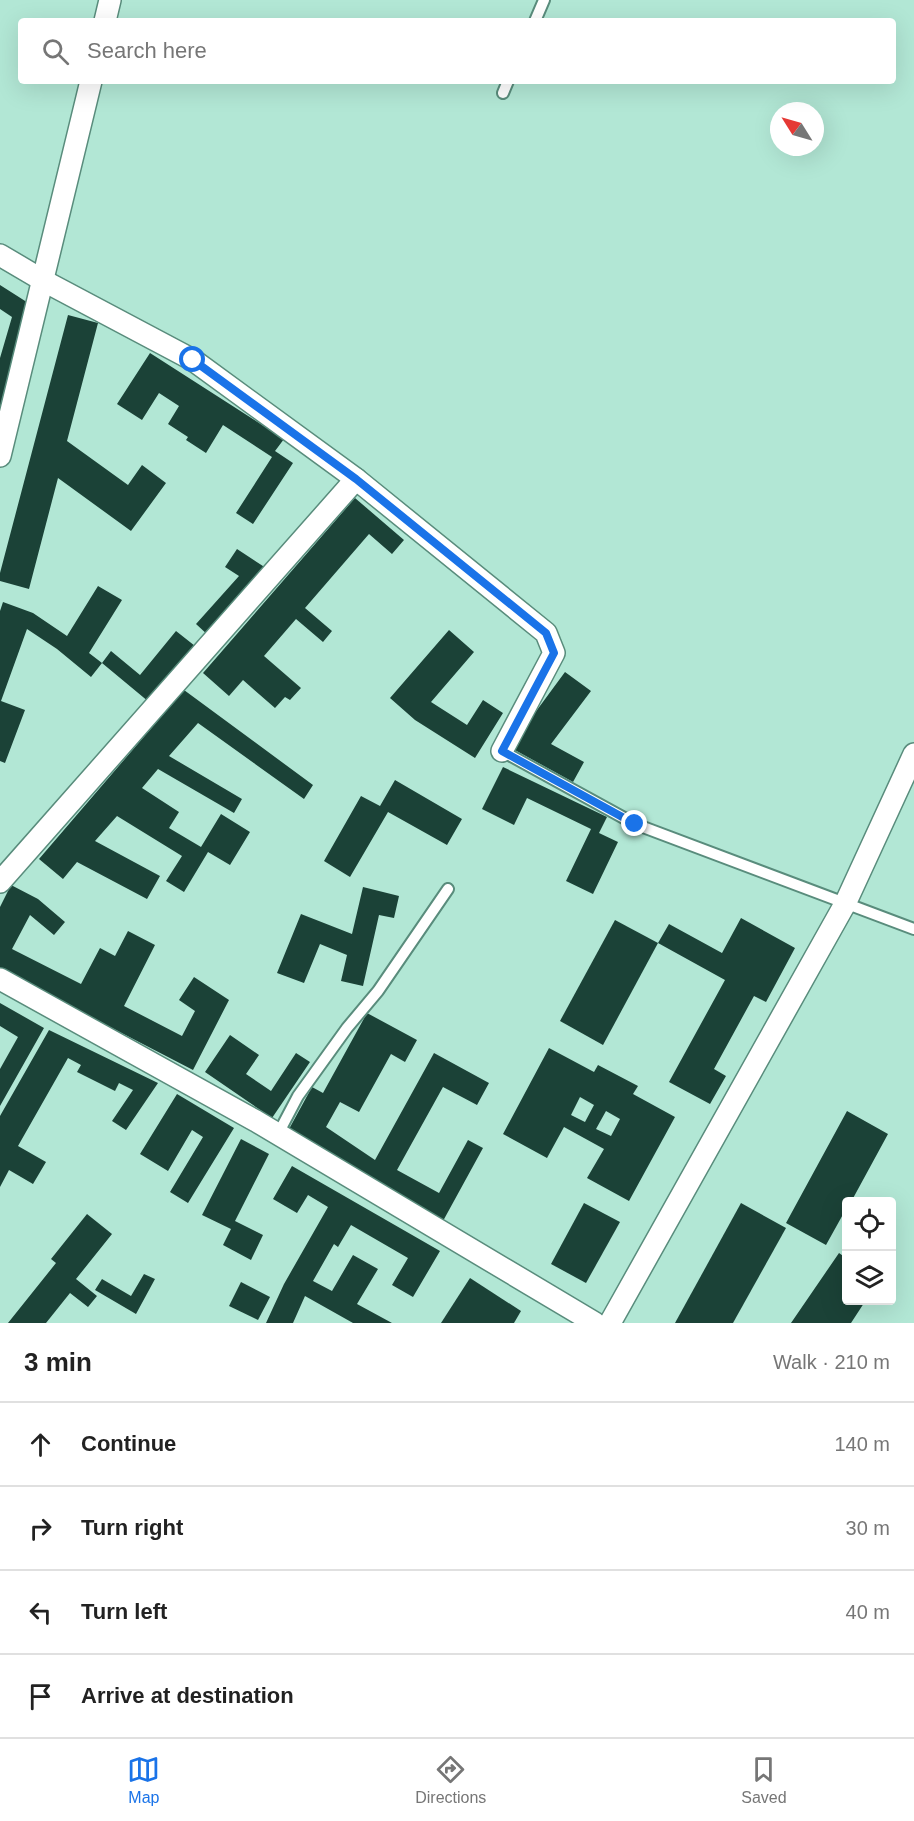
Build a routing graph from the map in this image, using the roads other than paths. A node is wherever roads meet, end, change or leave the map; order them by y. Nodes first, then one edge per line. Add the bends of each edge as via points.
1 (110, 0) edge
2 (544, 0) edge
3 (106, 18) edge
4 (536, 18) edge
5 (90, 84) edge
6 (507, 84) edge
7 (503, 93) dead end
8 (0, 255) edge
9 (44, 281) junction
10 (0, 456) edge
11 (356, 479) junction
12 (502, 751) joint
13 (914, 754) edge
14 (0, 882) edge
15 (448, 889) dead end
16 (845, 904) junction
17 (914, 928) edge
18 (0, 979) edge
19 (278, 1134) junction
20 (595, 1323) edge
21 (610, 1323) edge

1 - 3 street
2 - 4 lane
5 - 9 street
6 - 7 lane
8 - 9 street
9 - 10 street
9 - 11 street via 193,360
11 - 12 street via 546,633 554,653
11 - 14 street
12 - 16 lane via 635,824
13 - 16 street
15 - 19 lane via 378,991 298,1096
16 - 17 lane
16 - 21 street
18 - 19 street
19 - 20 street

